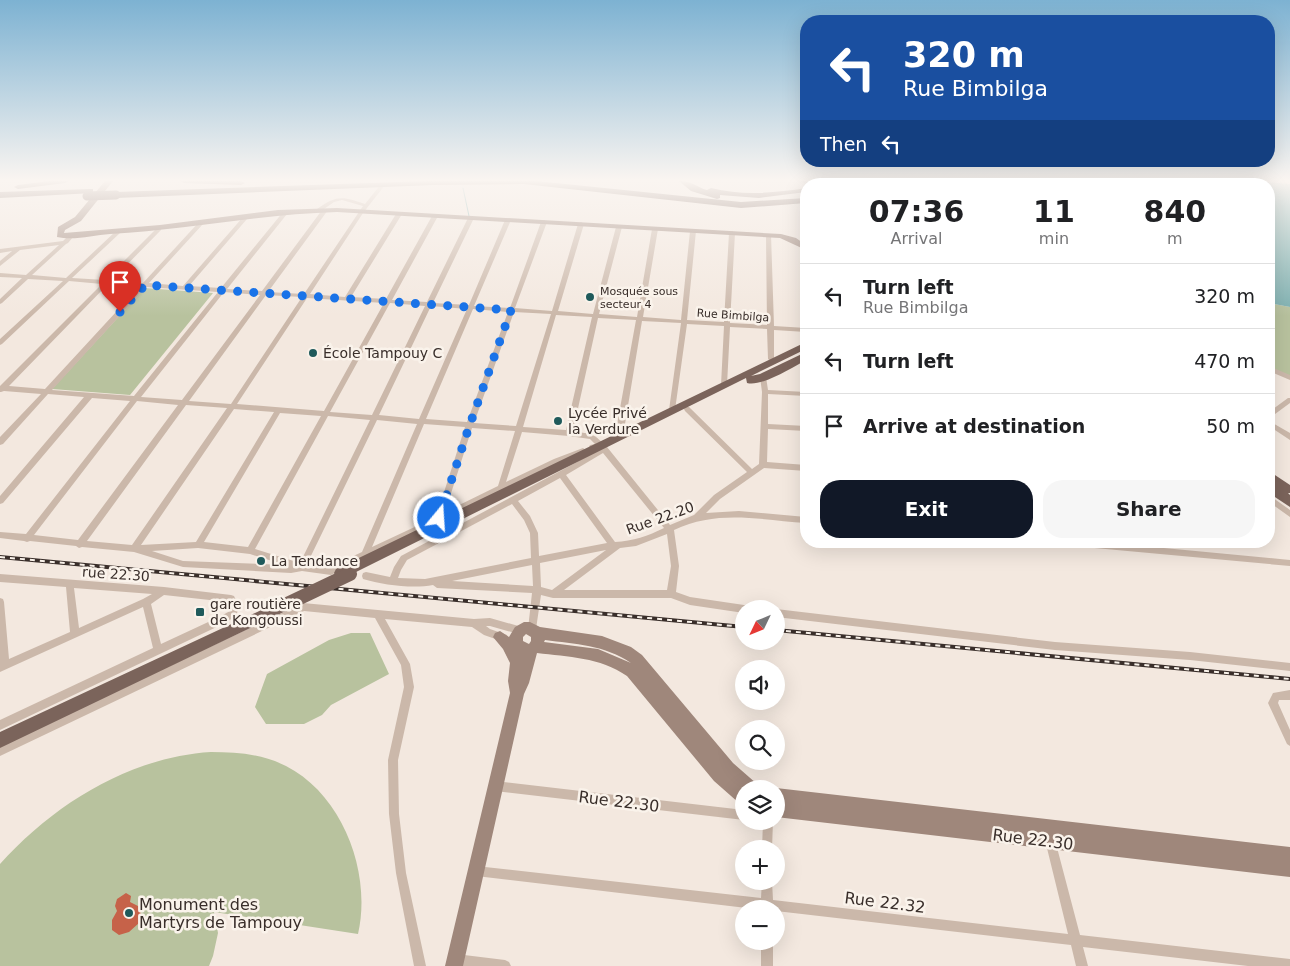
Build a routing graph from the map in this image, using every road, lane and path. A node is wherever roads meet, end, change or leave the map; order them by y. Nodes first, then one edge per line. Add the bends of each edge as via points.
1 (67, 226) edge
2 (81, 226) edge
3 (85, 226) edge
4 (179, 226) edge
5 (198, 226) edge
6 (238, 226) edge
7 (275, 226) edge
8 (310, 226) edge
9 (352, 226) edge
10 (392, 226) edge
11 (429, 226) edge
12 (467, 226) edge
13 (505, 226) edge
14 (542, 226) edge
15 (580, 226) edge
16 (607, 226) edge
17 (618, 227) junction
18 (655, 228) junction
19 (84, 229) junction
20 (159, 229) junction
21 (692, 231) junction
22 (118, 232) junction
23 (732, 233) junction
24 (769, 235) junction
25 (68, 239) junction
26 (800, 244) edge
27 (18, 249) junction
28 (0, 251) edge
29 (0, 264) edge
30 (0, 275) edge
31 (28, 277) junction
32 (68, 280) junction
33 (105, 282) junction
34 (145, 285) junction
35 (185, 288) junction
36 (224, 290) junction
37 (262, 293) junction
38 (304, 296) junction
39 (347, 298) junction
40 (0, 302) edge
41 (387, 302) junction
42 (428, 304) junction
43 (472, 307) junction
44 (511, 310) junction
45 (554, 313) junction
46 (595, 316) junction
47 (639, 318) junction
48 (684, 322) junction
49 (727, 324) junction
50 (770, 328) junction
51 (800, 330) edge
52 (800, 341) edge
53 (0, 343) edge
54 (800, 349) edge
55 (789, 356) junction
56 (800, 356) edge
57 (771, 359) junction
58 (800, 359) edge
59 (1275, 371) edge
60 (748, 377) junction
61 (763, 377) junction
62 (1290, 378) edge
63 (724, 385) junction
64 (1, 389) edge
65 (46, 392) junction
66 (765, 392) junction
67 (800, 394) edge
68 (90, 395) junction
69 (135, 399) junction
70 (1290, 400) edge
71 (183, 403) junction
72 (232, 407) junction
73 (687, 409) junction
74 (672, 410) junction
75 (278, 411) junction
76 (1275, 411) edge
77 (325, 415) junction
78 (372, 419) junction
79 (422, 423) junction
80 (764, 426) junction
81 (1275, 426) edge
82 (469, 427) junction
83 (800, 429) edge
84 (519, 431) junction
85 (568, 434) junction
86 (619, 436) junction
87 (1290, 437) edge
88 (0, 442) edge
89 (602, 447) junction
90 (763, 465) junction
91 (800, 468) edge
92 (752, 473) junction
93 (560, 474) junction
94 (1275, 481) edge
95 (501, 488) junction
96 (1290, 492) edge
97 (1275, 493) edge
98 (513, 500) junction
99 (0, 501) edge
100 (1285, 504) edge
101 (1290, 514) edge
102 (439, 518) junction
103 (697, 518) junction
104 (800, 520) edge
105 (670, 530) junction
106 (0, 535) edge
107 (26, 538) junction
108 (78, 544) junction
109 (198, 545) junction
110 (615, 546) junction
111 (1127, 548) edge
112 (134, 549) junction
113 (250, 551) junction
114 (365, 554) junction
115 (537, 562) junction
116 (1290, 563) edge
117 (302, 567) junction
118 (340, 572) junction
119 (366, 576) dead end
120 (0, 578) edge
121 (393, 581) junction
122 (425, 583) junction
123 (70, 585) junction
124 (536, 590) junction
125 (164, 591) junction
126 (553, 594) junction
127 (671, 594) junction
128 (0, 602) edge
129 (146, 602) junction
130 (283, 604) junction
131 (735, 608) edge
132 (378, 614) junction
133 (785, 614) edge
134 (474, 623) junction
135 (75, 634) junction
136 (500, 636) junction
137 (527, 640) junction
138 (158, 650) junction
139 (517, 663) junction
140 (3, 667) edge
141 (1290, 667) edge
142 (518, 694) junction
143 (1290, 694) edge
144 (0, 725) edge
145 (0, 734) edge
146 (0, 740) edge
147 (1290, 741) edge
148 (0, 751) edge
149 (740, 780) edge
150 (495, 786) junction
151 (735, 790) edge
152 (785, 797) edge
153 (785, 810) edge
154 (735, 814) edge
155 (1049, 834) junction
156 (1290, 854) edge
157 (1290, 869) edge
158 (476, 871) junction
159 (735, 902) edge
160 (785, 908) edge
161 (1074, 940) junction
162 (767, 950) edge
163 (455, 963) edge
164 (1290, 965) edge
165 (420, 966) edge
166 (505, 966) edge
167 (767, 966) edge
168 (1082, 966) edge

1 - 25 street via 59,233
2 - 19 street
3 - 19 street
4 - 20 street
5 - 34 street
6 - 35 street
7 - 36 street
8 - 37 street
9 - 38 street
10 - 39 street
11 - 41 street
12 - 42 street
13 - 43 street
14 - 44 street
15 - 45 street
16 - 17 street
17 - 18 street
17 - 46 street
18 - 21 street
18 - 47 street
19 - 22 street
19 - 25 street
20 - 22 street
20 - 33 street
21 - 23 street
21 - 48 street
22 - 32 street
23 - 24 street
23 - 49 street
24 - 26 street via 789,238
24 - 50 street
25 - 27 street
25 - 31 street
27 - 28 street
27 - 29 street
30 - 31 street, Rue Bimbilga
31 - 32 street, Rue Bimbilga
31 - 40 street
32 - 33 street, Rue Bimbilga
32 - 53 street
33 - 34 street, Rue Bimbilga
33 - 64 street
34 - 35 street, Rue Bimbilga
34 - 65 street
35 - 36 street, Rue Bimbilga
36 - 37 street, Rue Bimbilga
36 - 69 street
37 - 38 street, Rue Bimbilga
37 - 71 street
38 - 39 street, Rue Bimbilga
38 - 72 street
39 - 41 street, Rue Bimbilga
41 - 42 street, Rue Bimbilga
41 - 77 street
42 - 43 street, Rue Bimbilga
42 - 78 street
43 - 44 street, Rue Bimbilga
43 - 79 street
44 - 45 street, Rue Bimbilga
44 - 82 street
45 - 46 street, Rue Bimbilga
45 - 84 street
46 - 47 street, Rue Bimbilga
46 - 85 street
47 - 48 street, Rue Bimbilga
47 - 86 street
48 - 49 street, Rue Bimbilga
48 - 74 street
49 - 50 street, Rue Bimbilga
49 - 63 street
50 - 51 street, Rue Bimbilga
50 - 57 street
52 - 57 main road
54 - 55 main road
55 - 56 main road
55 - 60 main road
57 - 60 main road
58 - 61 main road
59 - 62 street
60 - 61 main road
60 - 63 main road
60 - 73 main road
61 - 66 street
63 - 74 main road
64 - 65 street
65 - 68 street
65 - 88 street
66 - 67 street
66 - 80 street
68 - 69 street
68 - 99 street
69 - 71 street
69 - 107 street
70 - 76 street
71 - 72 street
71 - 108 street
72 - 75 street
72 - 112 street
73 - 89 main road
73 - 92 street
74 - 86 main road
75 - 77 street
75 - 109 street
77 - 78 street
77 - 113 street
78 - 79 street
78 - 117 street
79 - 82 street
79 - 114 street
80 - 83 street
80 - 90 street
81 - 87 street
82 - 84 street
82 - 102 street
84 - 85 street
84 - 95 street
85 - 89 street via 592,437
86 - 89 main road
89 - 93 street
89 - 95 street via 556,461
89 - 105 street
89 - 118 main road
90 - 91 street
90 - 92 street
92 - 103 street via 717,496
93 - 98 street
93 - 110 street
94 - 96 main road
95 - 102 street
97 - 100 main road
98 - 115 street via 534,533
98 - 121 street via 404,558
100 - 101 street
102 - 114 street
103 - 104 street, Rue 22.20 via 727,514
103 - 105 street, Rue 22.20
105 - 110 street, Rue 22.20 via 635,543
105 - 127 street via 675,566
106 - 107 street
107 - 108 street
108 - 112 street
109 - 112 street
109 - 113 street
110 - 115 street, Rue 22.20
110 - 126 street
111 - 116 street
112 - 117 street via 183,564
113 - 117 street
114 - 118 street
115 - 122 street, Rue 22.20
115 - 124 street
117 - 118 street
118 - 130 main road, bridge
119 - 121 street
120 - 123 street, rue 22.30
121 - 122 street
122 - 124 street
123 - 125 street, rue 22.30
123 - 135 street
124 - 126 street
124 - 137 street
125 - 129 street
125 - 138 street, rue 22.30 via 231,599 236,607 233,613
126 - 127 street
127 - 131 street via 690,601
128 - 140 street
129 - 135 street
129 - 138 street
130 - 145 main road
130 - 146 main road
132 - 134 street
132 - 148 street via 303,607
132 - 165 street via 405,664 409,687 393,760 394,814 401,873
133 - 141 street via 1055,646
134 - 136 street
134 - 137 street via 490,622
135 - 140 street
136 - 137 street
136 - 139 street
137 - 139 street
137 - 142 street
137 - 149 street via 598,641 626,650
137 - 151 street via 622,663 719,776
138 - 144 street
139 - 142 street via 515,681
142 - 150 street
143 - 147 street via 1276,696 1274,703
150 - 154 street, Rue 22.30
150 - 158 street
152 - 155 street, Rue 22.30
153 - 155 street, Rue 22.30
155 - 156 street, Rue 22.30
155 - 157 street, Rue 22.30
155 - 161 street
158 - 159 street, Rue 22.32
158 - 163 street
160 - 161 street, Rue 22.32
161 - 164 street, Rue 22.32
161 - 168 street
162 - 167 street
163 - 166 street

